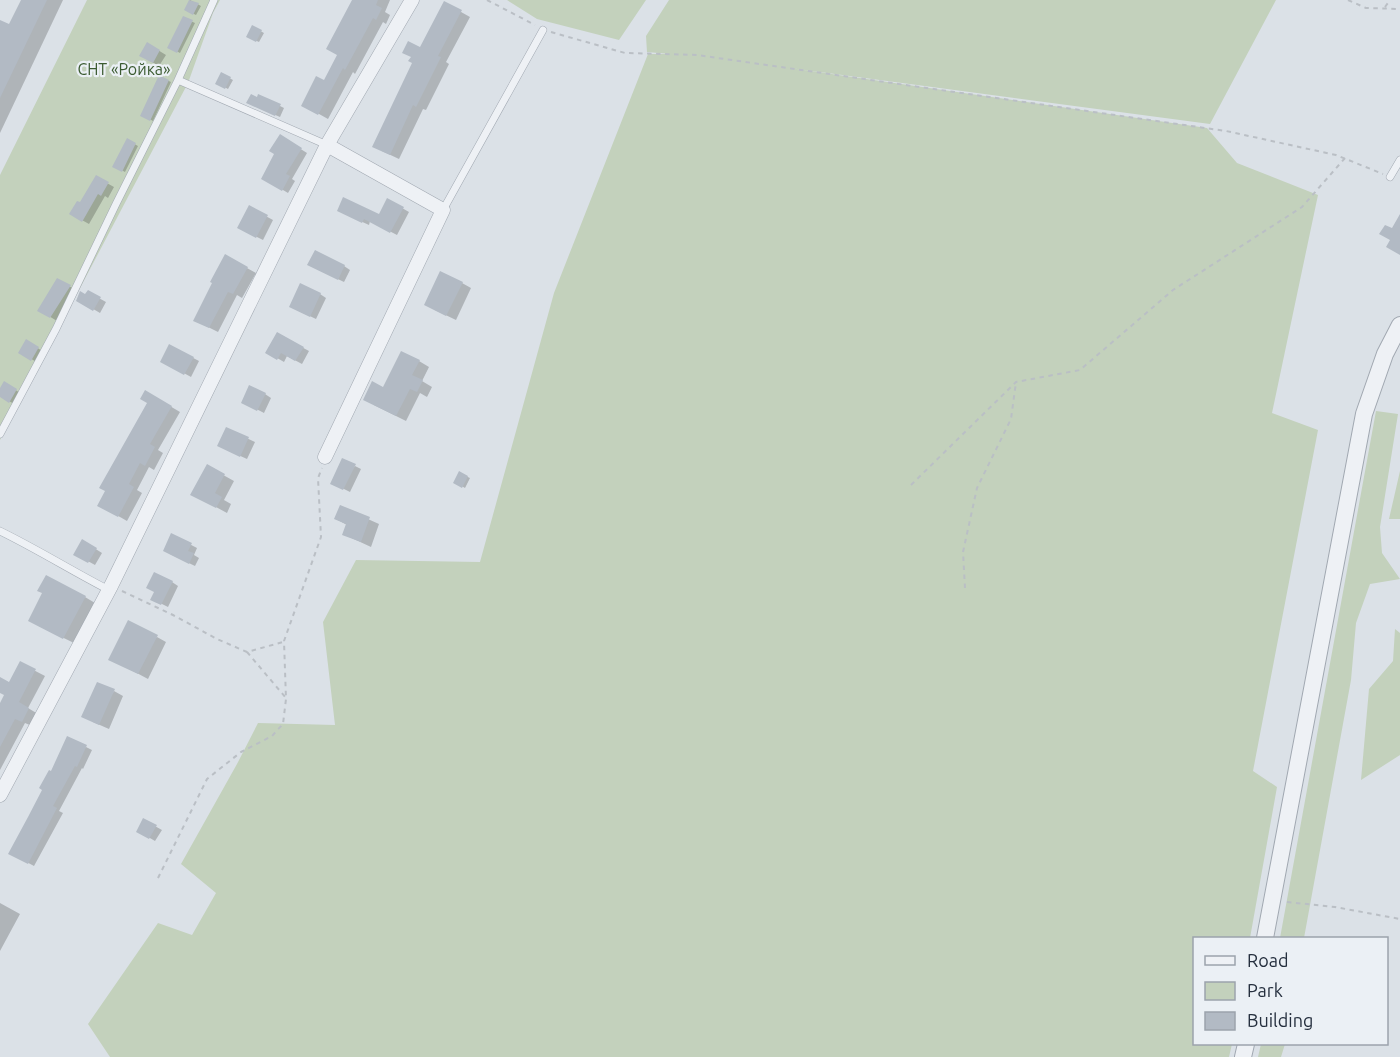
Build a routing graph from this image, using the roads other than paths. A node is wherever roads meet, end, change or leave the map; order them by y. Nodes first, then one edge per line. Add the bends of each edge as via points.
1 (214, 0) edge
2 (412, 0) edge
3 (543, 30) road end
4 (178, 80) junction
5 (327, 145) junction
6 (1400, 160) edge
7 (1390, 177) road end
8 (443, 210) junction
9 (1400, 325) edge
10 (0, 434) edge
11 (325, 457) road end
12 (0, 531) edge
13 (110, 588) junction
14 (0, 795) edge
15 (1265, 937) edge

1 - 4 lane
2 - 5 street
3 - 8 lane
4 - 5 lane
4 - 10 lane
5 - 8 street
5 - 13 street
6 - 7 lane
8 - 11 street
9 - 15 street via 1385,354 1364,414
12 - 13 lane
13 - 14 street

